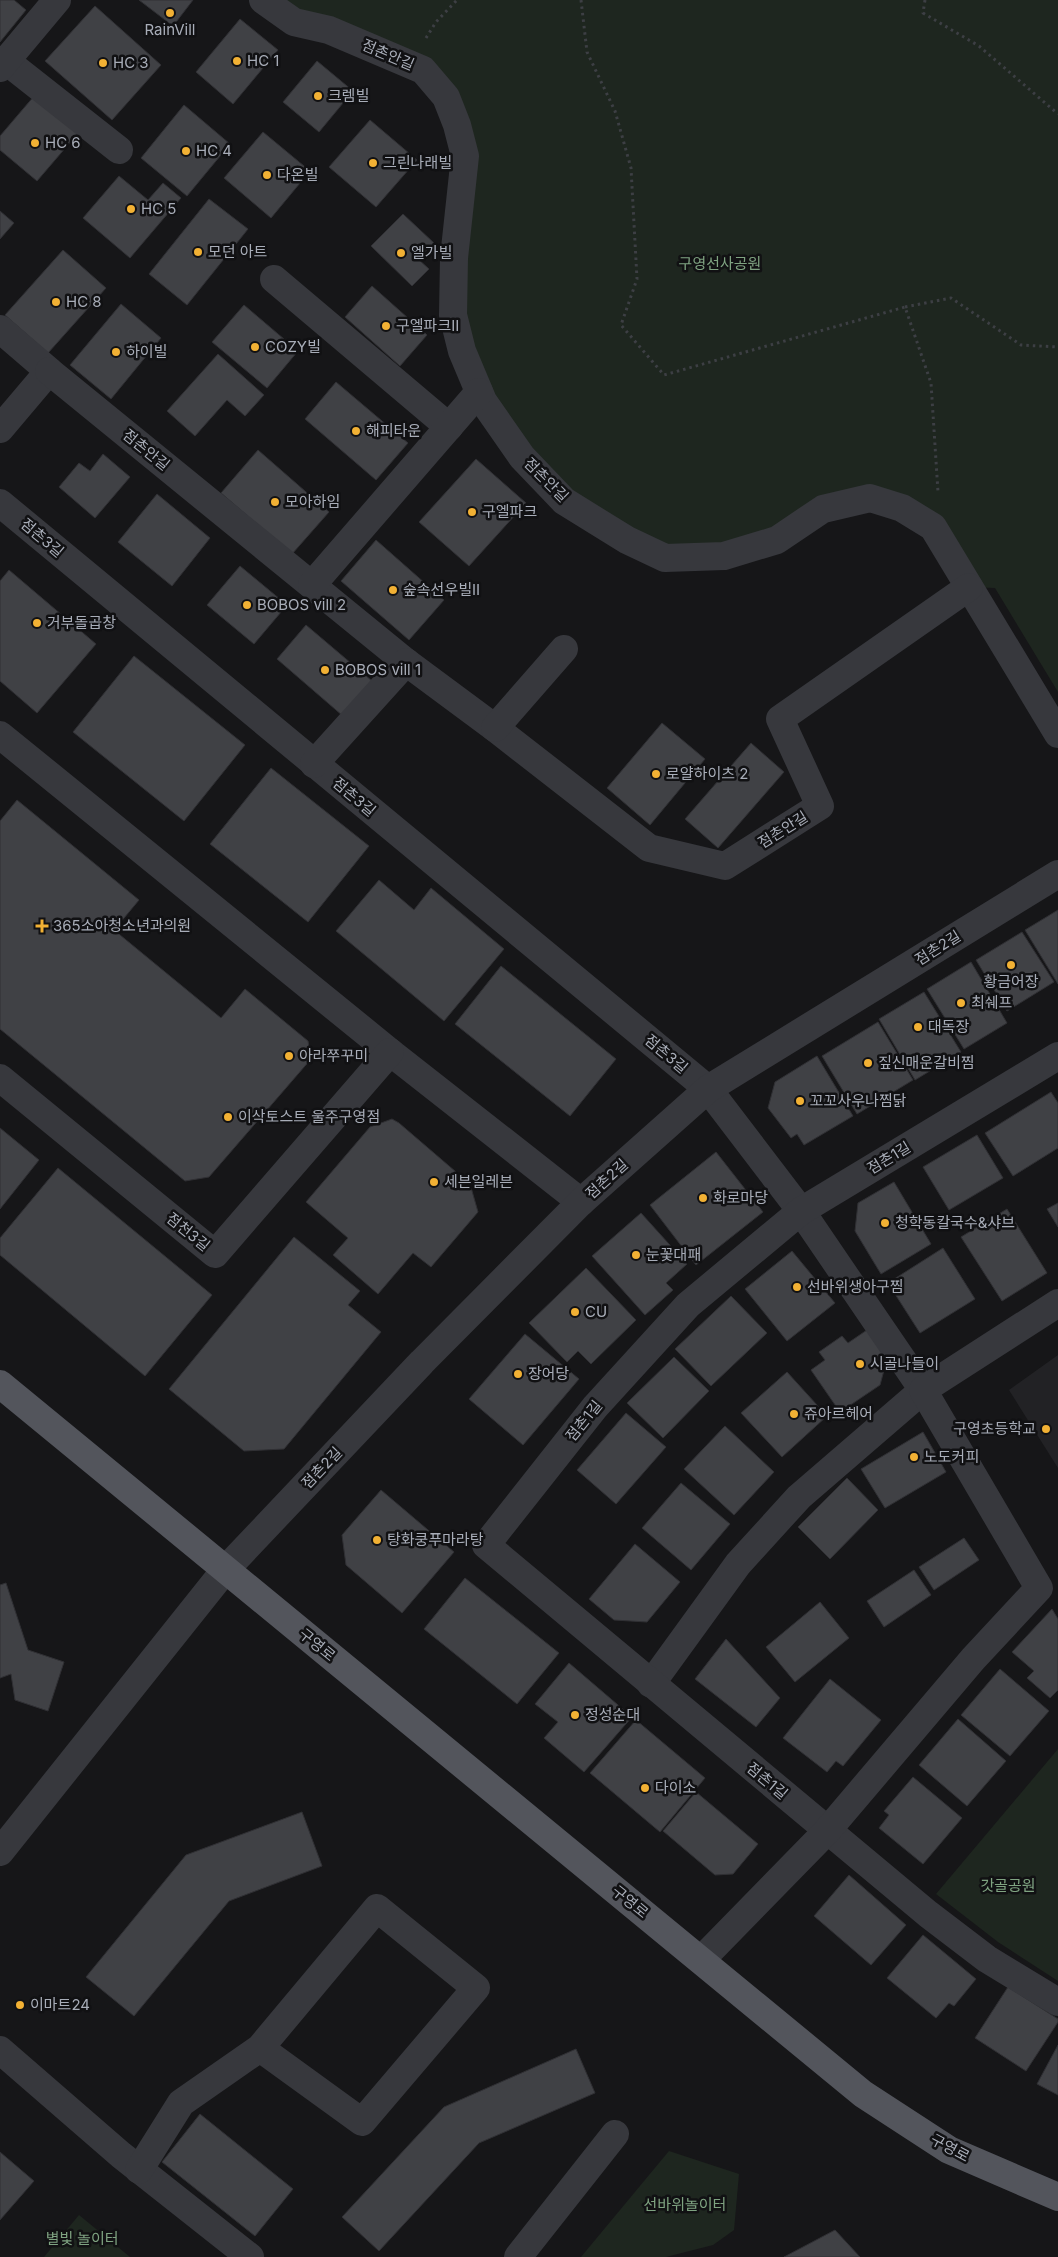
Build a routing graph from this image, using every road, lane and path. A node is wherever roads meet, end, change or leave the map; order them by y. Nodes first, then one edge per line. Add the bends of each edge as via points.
1 (57, 0) edge
2 (263, 0) edge
3 (457, 0) edge
4 (581, 0) edge
5 (926, 0) edge
6 (3, 64) edge
7 (411, 64) junction
8 (1058, 114) edge
9 (118, 150) dead end
10 (274, 279) dead end
11 (905, 307) junction
12 (0, 328) edge
13 (1058, 347) edge
14 (49, 371) junction
15 (479, 392) junction
16 (450, 426) junction
17 (0, 429) edge
18 (939, 494) dead end
19 (0, 503) edge
20 (312, 585) junction
21 (969, 587) junction
22 (564, 649) dead end
23 (406, 662) junction
24 (495, 728) junction
25 (1058, 734) edge
26 (0, 735) edge
27 (314, 764) junction
28 (1058, 874) edge
29 (390, 1052) junction
30 (1058, 1056) edge
31 (0, 1078) edge
32 (708, 1089) junction
33 (581, 1202) junction
34 (801, 1211) junction
35 (1058, 1303) edge
36 (0, 1384) edge
37 (923, 1390) junction
38 (225, 1570) junction
39 (650, 1684) junction
40 (827, 1831) junction
41 (0, 1852) edge
42 (700, 1960) junction
43 (1058, 2002) edge
44 (260, 2048) junction
45 (0, 2050) edge
46 (615, 2134) dead end
47 (138, 2170) junction
48 (1058, 2198) edge
49 (250, 2257) edge
50 (518, 2257) edge

1 - 6 street
2 - 7 street, 점촌안길 via 294,22 329,30
3 - 7 path via 436,22
4 - 11 path via 587,52 615,111 630,168 637,278 621,325 664,375
5 - 8 path via 923,13 979,46
6 - 9 street
7 - 15 street, 점촌안길 via 423,70 446,97 465,156 454,258 453,315 462,351
10 - 16 street
11 - 13 path via 952,298 1021,345
11 - 18 path via 931,383
12 - 14 street, 점촌안길
14 - 17 street
14 - 20 street, 점촌안길
15 - 16 street
15 - 21 street, 점촌안길 via 522,457 564,501 627,540 665,558 724,556 777,540 823,509 870,498 902,508 933,527
16 - 20 street
19 - 27 street, 점촌3길
20 - 23 street, 점촌안길
21 - 24 street, 점촌안길 via 780,719 820,806 725,866 649,848
21 - 25 street, 점촌안길
22 - 24 street
23 - 24 street, 점촌안길
23 - 27 street
26 - 29 street
27 - 32 street, 점촌3길
28 - 32 street, 점촌2길
29 - 31 street, 점천3길 via 215,1254
29 - 33 street
30 - 34 street, 점촌1길
32 - 33 street, 점촌2길
32 - 34 street, 점촌3길
33 - 38 street, 점촌2길 via 422,1362
34 - 37 street, 점촌3길
34 - 39 street, 점촌1길 via 688,1306 595,1407 486,1545
35 - 37 street
36 - 38 main road, 구영로
37 - 39 street via 799,1497 738,1564
37 - 40 street via 1038,1588 973,1659
38 - 41 street
38 - 42 main road, 구영로
39 - 40 street, 점촌1길
40 - 42 street
40 - 43 street, 점촌1길 via 987,1959
42 - 48 main road, 구영로 via 863,2094 949,2150
44 - 44 street via 377,1908 476,1988 362,2122
44 - 47 street via 181,2103
45 - 47 street
46 - 50 street
47 - 49 street

